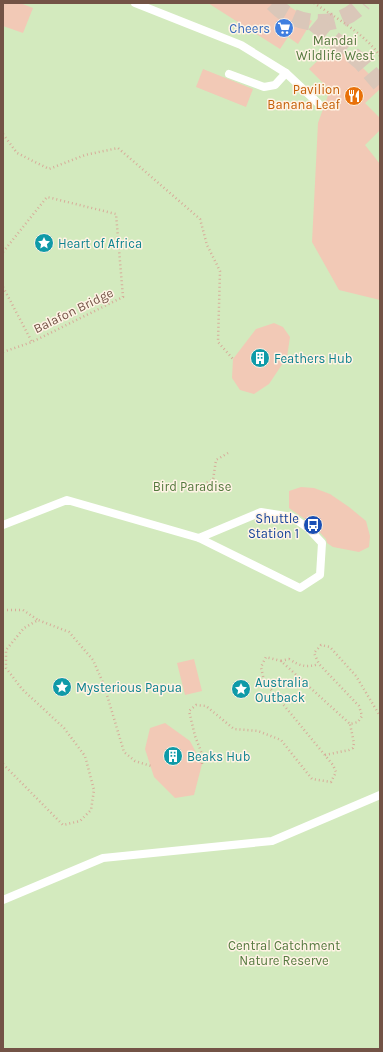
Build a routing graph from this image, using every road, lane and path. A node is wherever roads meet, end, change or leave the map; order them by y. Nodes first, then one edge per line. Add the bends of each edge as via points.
1 (135, 3) edge
2 (314, 3) edge
3 (380, 56) edge
4 (286, 73) junction
5 (229, 74) dead end
6 (318, 103) dead end
7 (3, 134) edge
8 (3, 252) edge
9 (3, 286) edge
10 (32, 342) junction
11 (3, 352) edge
12 (233, 359) dead end
13 (228, 453) dead end
14 (203, 484) dead end
15 (3, 525) edge
16 (199, 538) junction
17 (3, 610) edge
18 (38, 620) junction
19 (281, 661) junction
20 (319, 664) junction
21 (380, 716) edge
22 (350, 724) junction
23 (325, 755) junction
24 (3, 764) edge
25 (202, 764) dead end
26 (151, 766) dead end
27 (380, 795) edge
28 (3, 900) edge

1 - 4 lane via 241,45
2 - 3 path via 354,31
4 - 5 lane via 275,85 264,87
4 - 6 lane
7 - 12 path via 17,153 49,169 85,155 118,148 200,219 207,245 220,271 218,342
8 - 10 path, Balafon Bridge via 47,197 116,214 123,297
9 - 10 path
10 - 11 path, Balafon Bridge
13 - 14 path via 216,460 213,480
15 - 16 lane via 67,500
16 - 16 lane via 261,512 292,517 308,528 322,543 320,575 300,588
17 - 18 path via 23,610
18 - 24 path via 24,628 6,650 6,668 22,689 64,728 85,756 94,790 91,810 80,821 63,825
18 - 26 path via 69,632 93,660 104,685 124,752 135,761
19 - 20 path via 289,659 310,667
19 - 22 path
19 - 23 path via 266,657 261,667 264,681
20 - 21 path via 314,653 321,645 330,647 356,676
20 - 22 path via 359,706 362,716 358,722
22 - 23 path via 353,748
23 - 25 path via 336,772 331,782 312,778 281,740 258,731 234,728 206,706 196,705 189,711 194,736 202,754
27 - 28 lane via 272,841 103,858

